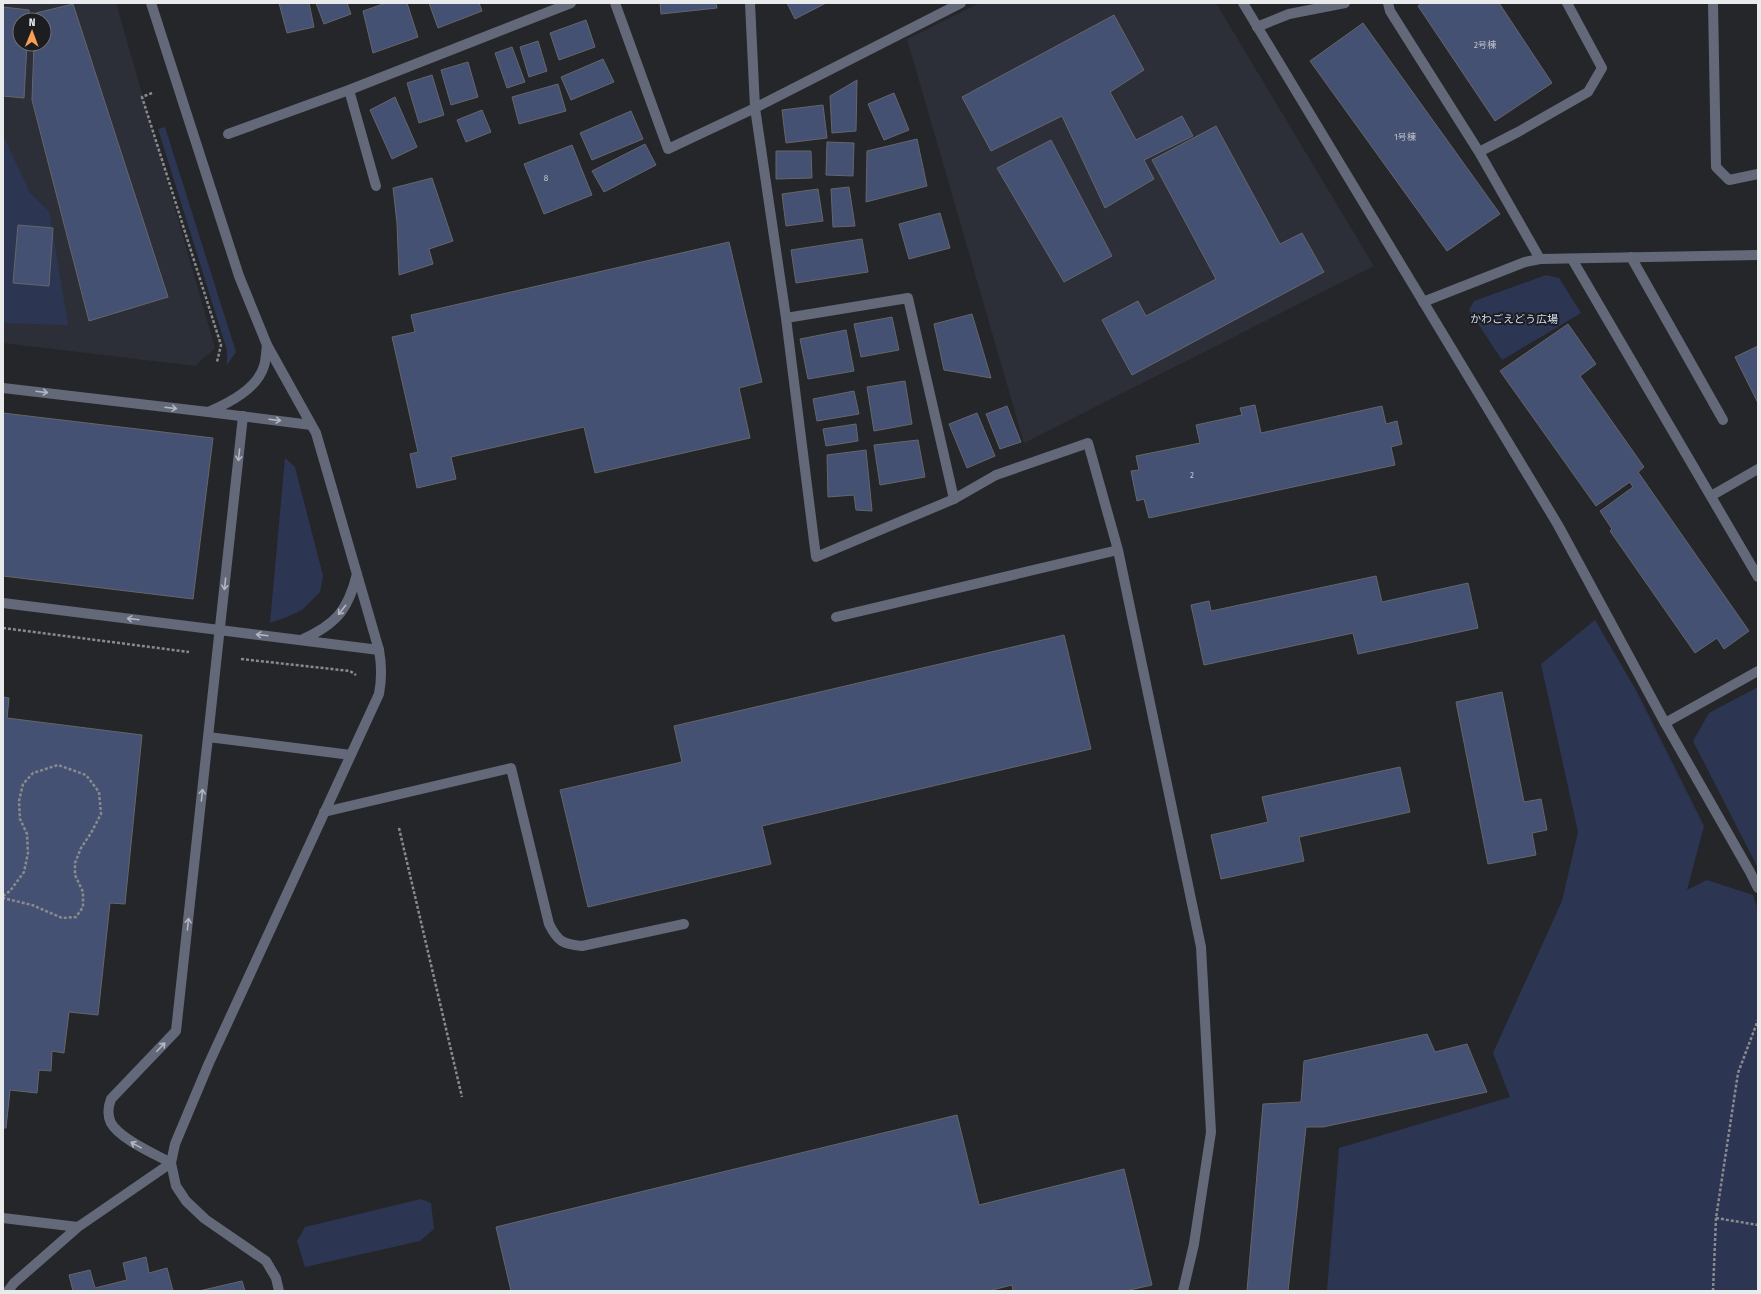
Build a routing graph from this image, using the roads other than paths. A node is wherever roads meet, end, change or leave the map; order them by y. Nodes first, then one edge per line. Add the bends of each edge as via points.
1 (151, 3) edge
2 (571, 3) edge
3 (615, 3) edge
4 (750, 3) edge
5 (961, 3) edge
6 (1243, 3) edge
7 (1345, 3) edge
8 (1388, 3) edge
9 (1567, 3) edge
10 (1713, 3) edge
11 (1257, 27) junction
12 (349, 90) junction
13 (755, 108) junction
14 (228, 134) dead end
15 (1479, 152) junction
16 (1758, 174) edge
17 (376, 186) dead end
18 (1758, 255) edge
19 (1631, 257) junction
20 (1540, 259) junction
21 (1572, 259) junction
22 (1423, 302) junction
23 (786, 318) junction
24 (267, 345) junction
25 (3, 388) edge
26 (208, 412) junction
27 (243, 416) junction
28 (1723, 420) dead end
29 (311, 424) junction
30 (1758, 469) edge
31 (1711, 496) junction
32 (954, 500) junction
33 (1118, 550) junction
34 (357, 574) junction
35 (1758, 577) edge
36 (3, 603) edge
37 (836, 617) dead end
38 (220, 630) junction
39 (301, 640) junction
40 (379, 650) junction
41 (1758, 671) edge
42 (1665, 723) junction
43 (208, 737) junction
44 (351, 755) junction
45 (324, 812) junction
46 (1758, 888) edge
47 (684, 924) dead end
48 (171, 1163) junction
49 (3, 1218) edge
50 (78, 1227) junction
51 (8, 1291) edge
52 (279, 1291) edge
53 (1183, 1291) edge

1 - 24 street via 239,276
2 - 12 street
3 - 13 street via 668,149
4 - 13 street
5 - 13 street
6 - 11 street
7 - 11 street via 1289,14
8 - 15 street via 1390,11
9 - 15 street via 1602,68 1588,92
10 - 16 street via 1716,167 1729,180
11 - 22 street
12 - 14 street
12 - 17 street
13 - 23 street
15 - 20 street
18 - 19 street
19 - 21 street
19 - 28 street
20 - 21 street
20 - 22 street via 1525,262
21 - 31 street
22 - 42 street via 1558,525
23 - 32 street via 908,298
23 - 32 street via 816,557
24 - 26 street via 264,367 250,388 230,403
24 - 29 street
25 -> 26 street
26 - 27 street
27 -> 29 street
27 -> 38 street
29 - 34 street via 316,433
30 - 31 street
31 - 35 street
32 - 33 street via 996,476 1088,443
33 - 37 street
33 - 53 street via 1201,947 1211,1132 1194,1244
34 -> 39 street via 353,591 338,616 320,631
34 - 40 street
38 -> 36 street
39 -> 38 street
38 - 43 street
39 - 40 street
40 - 44 street via 382,679 379,694
41 - 42 street
42 - 46 street
43 - 44 street
48 -> 43 street via 132,1142 112,1124 108,1108 111,1099 176,1031
44 - 45 street
45 - 47 street via 511,768 549,924 555,936 566,944 582,946
45 - 48 street via 209,1063 184,1122
48 - 50 street
48 - 52 street via 176,1186 186,1201 205,1219 266,1261 276,1278
49 - 50 street
50 - 51 street via 14,1282

